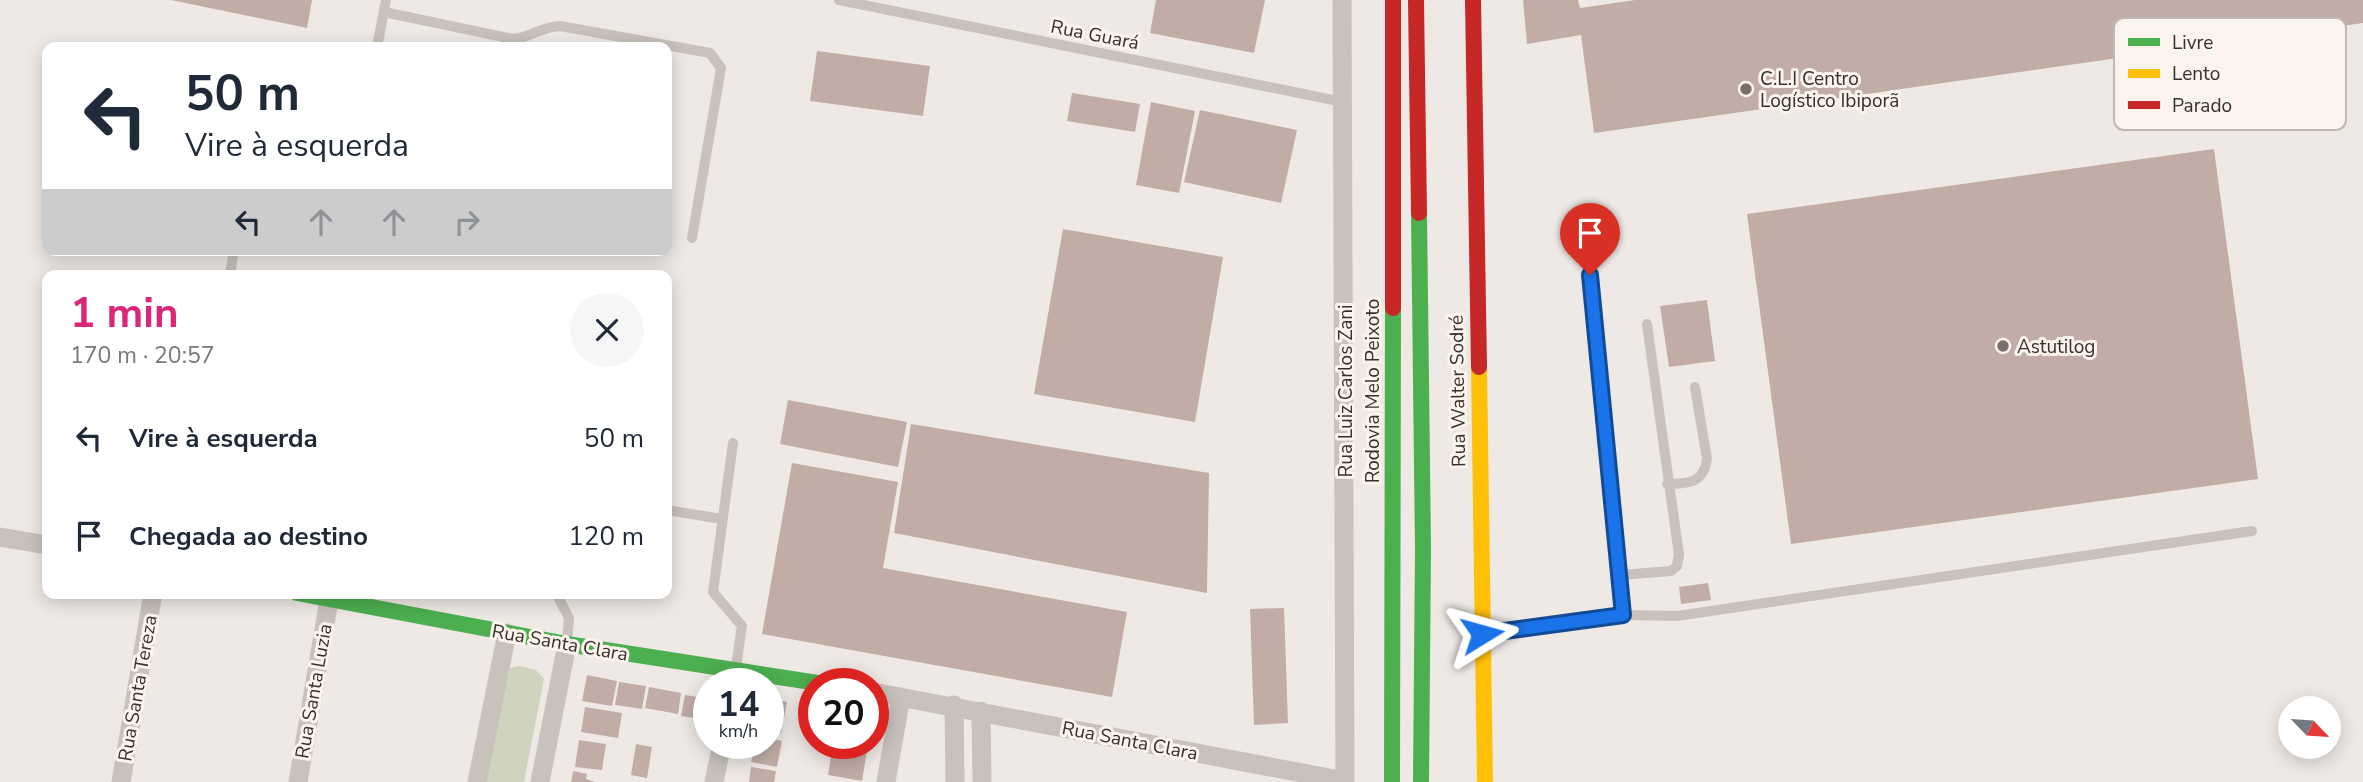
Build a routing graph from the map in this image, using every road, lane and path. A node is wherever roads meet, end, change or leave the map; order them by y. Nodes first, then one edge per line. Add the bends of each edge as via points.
1 (386, 0) edge
2 (839, 0) edge
3 (1342, 0) edge
4 (1393, 0) edge
5 (1416, 0) edge
6 (1472, 0) edge
7 (384, 12) junction
8 (378, 42) edge
9 (649, 42) edge
10 (672, 46) edge
11 (1344, 102) junction
12 (692, 238) dead end
13 (1587, 248) dead end
14 (1647, 324) dead end
15 (1695, 387) dead end
16 (733, 443) dead end
17 (1667, 484) junction
18 (672, 511) edge
19 (722, 519) junction
20 (2252, 531) dead end
21 (0, 537) edge
22 (42, 544) edge
23 (1620, 575) junction
24 (152, 599) edge
25 (324, 599) edge
26 (559, 599) edge
27 (329, 600) junction
28 (1623, 615) junction
29 (508, 633) junction
30 (1482, 634) junction
31 (567, 644) junction
32 (736, 668) edge
33 (693, 669) edge
34 (889, 695) edge
35 (901, 697) junction
36 (954, 705) junction
37 (981, 711) junction
38 (719, 759) edge
39 (121, 782) edge
40 (298, 782) edge
41 (477, 782) edge
42 (540, 782) edge
43 (714, 782) edge
44 (886, 782) edge
45 (956, 782) edge
46 (982, 782) edge
47 (1345, 782) edge
48 (1392, 782) edge
49 (1421, 782) edge
50 (1485, 782) edge

1 - 7 lane
2 - 11 lane, Rua Guará
3 - 11 street, Rua Luiz Carlos Zani
4 - 48 main road, Rodovia Melo Peixoto
5 - 49 main road
6 - 30 main road, Rua Walter Sodré
7 - 8 lane
7 - 9 lane via 513,39 560,26
10 - 12 lane via 710,53 721,68
11 - 47 street, Rua Luiz Carlos Zani
13 - 23 lane
14 - 17 lane
15 - 17 lane via 1706,468 1698,480
16 - 19 lane
17 - 23 lane via 1677,565 1661,573
18 - 19 lane
19 - 32 lane via 713,592 742,626
20 - 28 lane via 1677,616
21 - 22 street
23 - 28 lane
24 - 39 street, Rua Santa Tereza
25 - 27 main road, Rua Santa Clara
26 - 31 lane via 569,618
27 - 29 main road, Rua Santa Clara
27 - 40 street, Rua Santa Luzia
28 - 30 lane
29 - 31 main road, Rua Santa Clara
29 - 41 street
30 - 50 main road, Rua Walter Sodré
31 - 33 main road, Rua Santa Clara
31 - 42 street
34 - 35 street, Rua Santa Clara
35 - 36 street, Rua Santa Clara
35 - 44 street
36 - 37 street, Rua Santa Clara
36 - 45 street
37 - 46 street
37 - 47 street, Rua Santa Clara
38 - 43 street

